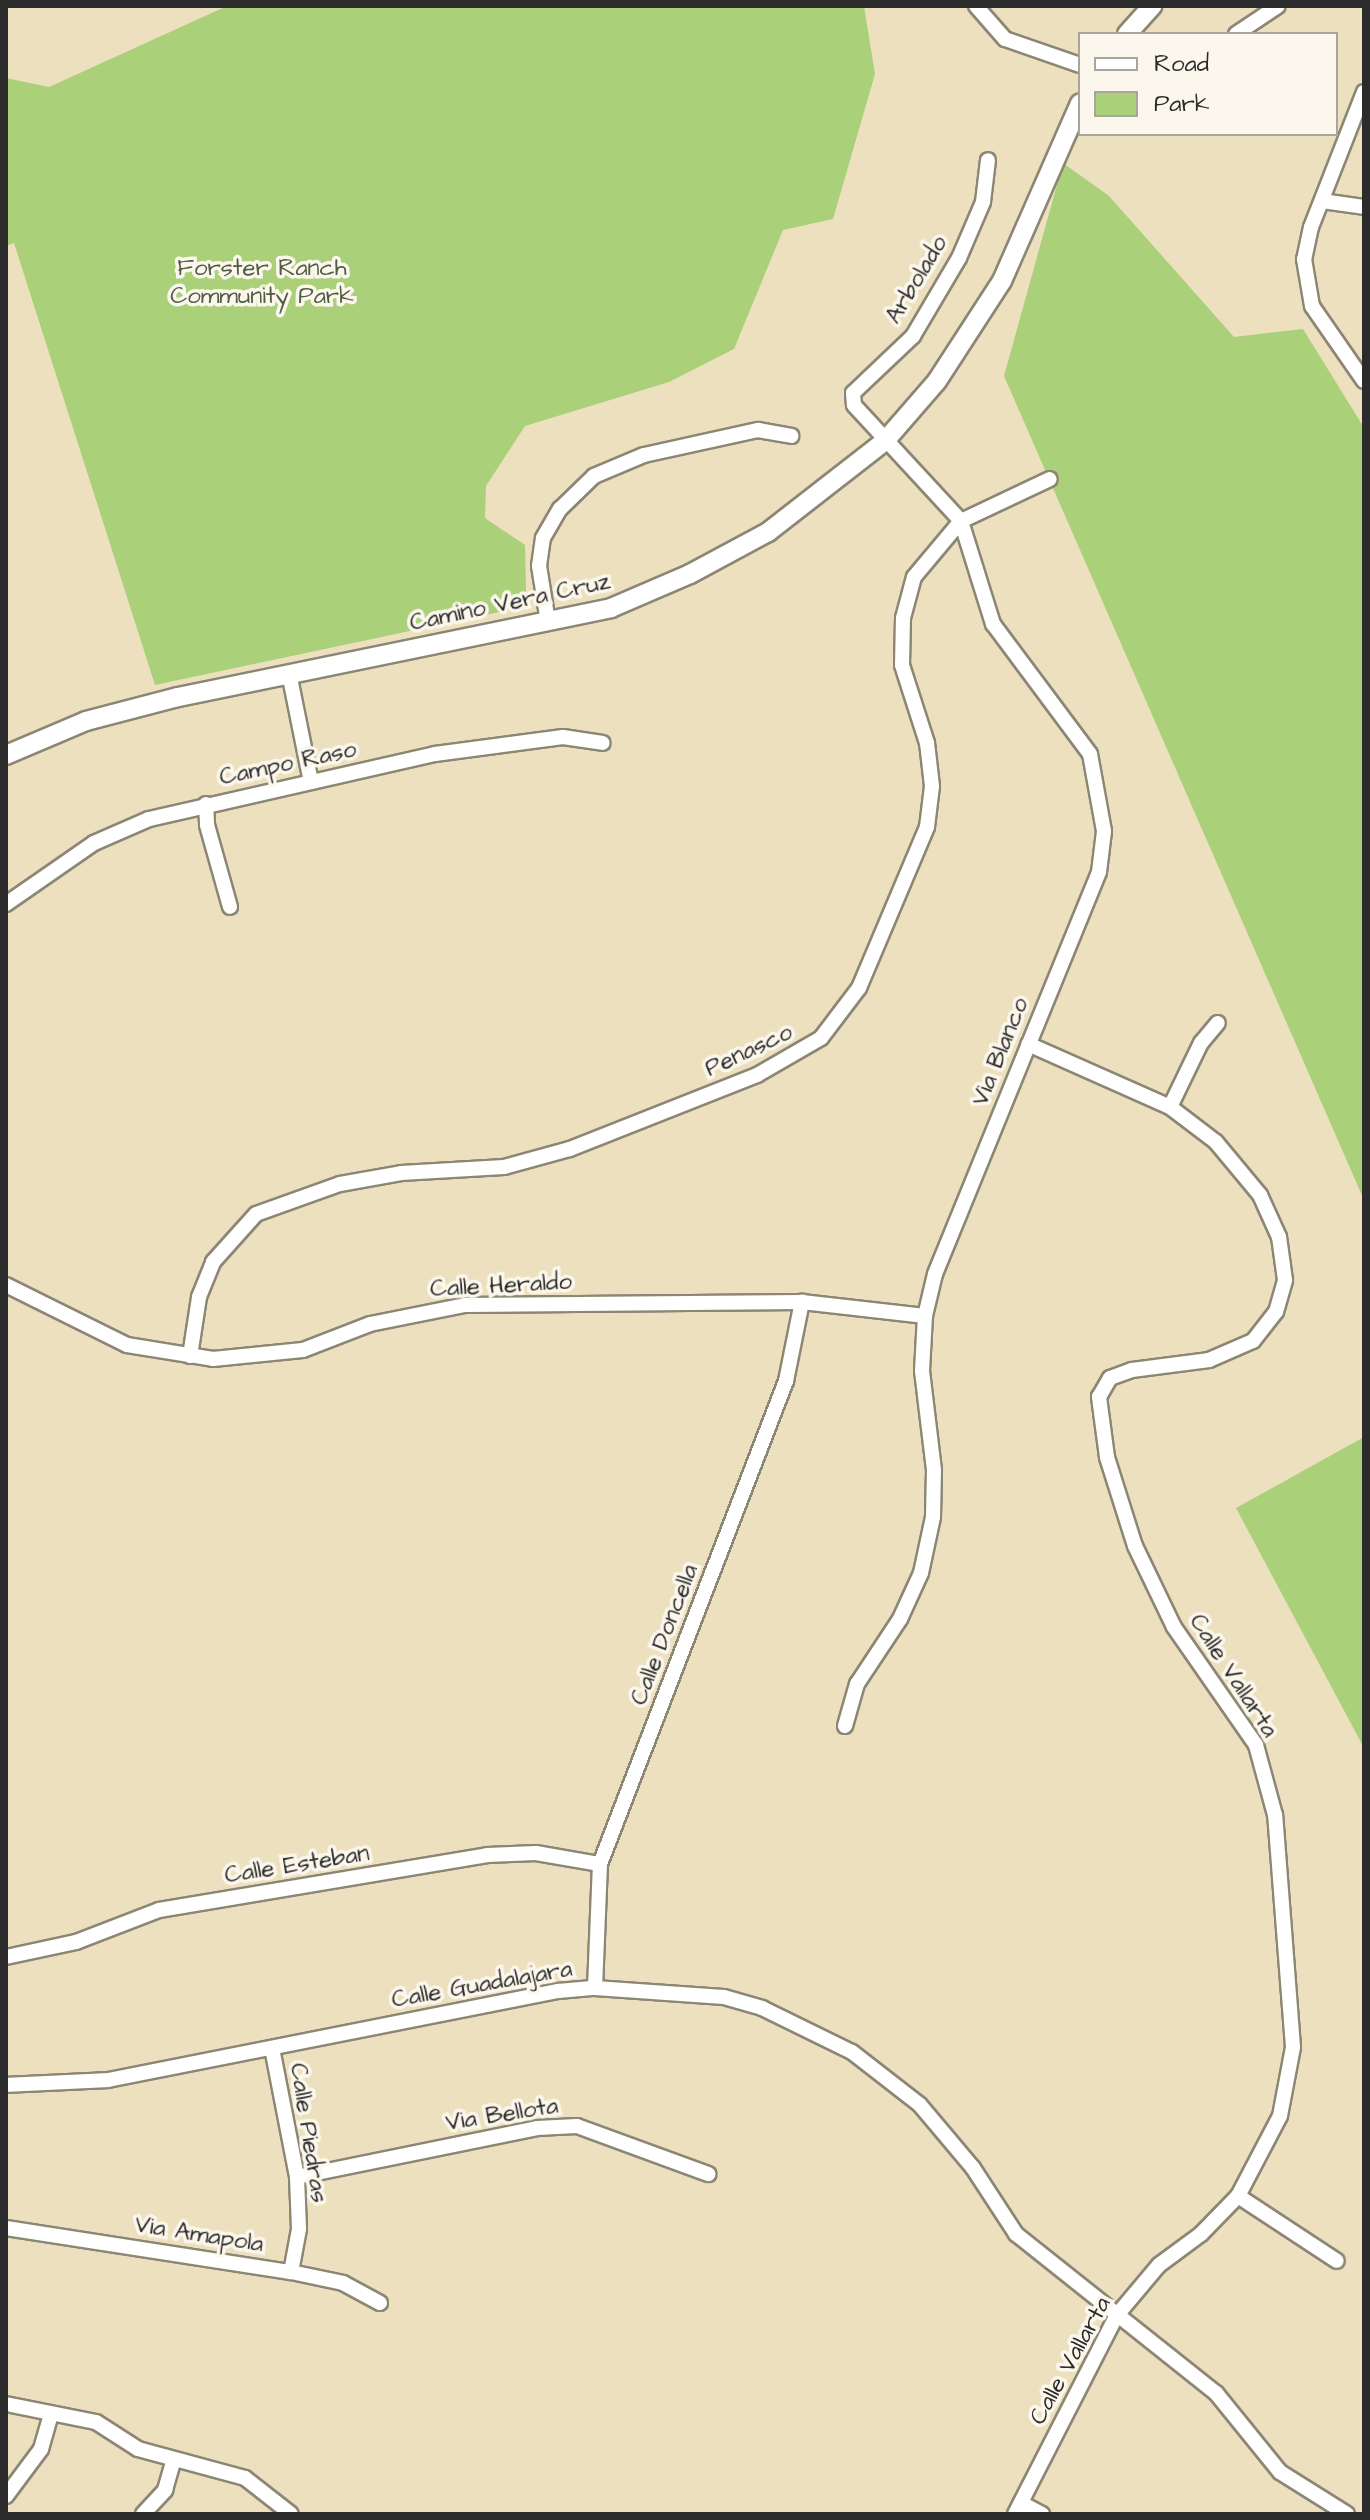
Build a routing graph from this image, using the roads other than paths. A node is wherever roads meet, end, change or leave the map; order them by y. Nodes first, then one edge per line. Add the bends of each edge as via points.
1 (976, 6) edge
2 (1152, 6) edge
3 (1278, 6) edge
4 (1129, 32) edge
5 (1239, 32) edge
6 (1078, 64) edge
7 (1364, 92) edge
8 (1078, 108) edge
9 (988, 160) dead end
10 (1322, 201) junction
11 (1364, 207) edge
12 (1364, 381) edge
13 (791, 436) dead end
14 (885, 441) junction
15 (1050, 479) dead end
16 (961, 521) junction
17 (548, 622) junction
18 (289, 673) junction
19 (603, 743) dead end
20 (6, 755) edge
21 (311, 782) junction
22 (206, 804) junction
23 (6, 904) edge
24 (230, 907) dead end
25 (1218, 1023) dead end
26 (1028, 1044) junction
27 (1170, 1107) junction
28 (6, 1285) edge
29 (802, 1302) junction
30 (925, 1316) junction
31 (190, 1356) junction
32 (845, 1726) dead end
33 (600, 1864) junction
34 (6, 1957) edge
35 (595, 1988) junction
36 (272, 2048) junction
37 (6, 2085) edge
38 (708, 2174) dead end
39 (297, 2177) junction
40 (1238, 2196) junction
41 (6, 2228) edge
42 (1337, 2261) dead end
43 (291, 2272) junction
44 (380, 2303) dead end
45 (1117, 2315) junction
46 (6, 2404) edge
47 (51, 2414) junction
48 (174, 2459) junction
49 (6, 2496) edge
50 (1018, 2509) edge
51 (143, 2514) edge
52 (291, 2514) edge
53 (1042, 2514) edge
54 (1347, 2514) edge

1 - 6 street via 1005,39
2 - 4 main road
3 - 5 street
7 - 10 street
8 - 14 main road, Camino Vera Cruz via 1002,281 937,381
9 - 14 street, Arbolado via 983,202 959,258 913,336 853,393 854,405
10 - 11 street
10 - 12 street via 1311,227 1305,283 1325,328
13 - 17 street via 758,430 644,455 594,476 560,509 543,538 539,566
14 - 16 street, Via Blanco
14 - 17 main road, Camino Vera Cruz via 768,532 690,574 611,608
15 - 16 street, Penasco
16 - 26 street, Via Blanco via 993,624 1090,754 1104,831 1099,872
16 - 31 street, Penasco via 921,564 903,618 902,665 927,743 932,786 927,827 859,988 821,1038 757,1075 570,1149 504,1167 401,1173 340,1184 256,1214 213,1262 199,1297
17 - 18 main road, Camino Vera Cruz
18 - 20 main road, Camino Vera Cruz via 86,721
18 - 21 street
19 - 21 street, Campo Raso via 563,737 527,741 435,754
21 - 22 street, Campo Raso
22 - 23 street, Campo Raso via 149,819 94,843
22 - 24 street
25 - 27 street via 1201,1043
26 - 27 street, Calle Vallarta
26 - 30 street, Via Blanco via 935,1274
27 - 40 street, Calle Vallarta via 1216,1142 1260,1195 1279,1237 1285,1280 1276,1312 1253,1341 1209,1360 1110,1378 1099,1397 1107,1457 1135,1546 1174,1627 1256,1745 1275,1815 1293,2047 1280,2116
28 - 31 street, Calle Heraldo via 127,1345
29 - 30 street, Calle Heraldo
29 - 31 street, Calle Heraldo via 465,1305 370,1324 303,1350 267,1357
29 - 33 street, Calle Doncella via 786,1381
30 - 32 street, Via Blanco via 922,1371 934,1470 933,1517 921,1573 900,1619 857,1684
33 - 34 street, Calle Esteban via 536,1853 487,1855 159,1910 76,1942
33 - 35 street, Calle Doncella
35 - 36 street, Calle Guadalajara
35 - 45 street, Calle Guadalajara via 724,1997 802,2025 852,2052 920,2105 973,2168 1016,2234
36 - 37 street, Calle Guadalajara via 108,2080
36 - 39 street, Calle Piedras
38 - 39 street, Via Bellota via 577,2126 537,2128
39 - 43 street, Calle Piedras via 299,2229
40 - 42 street
40 - 45 street, Calle Vallarta via 1201,2234 1159,2265
41 - 43 street, Via Amapola
43 - 44 street, Via Amapola via 343,2283
45 - 50 street, Calle Vallarta
45 - 54 street, Calle Guadalajara via 1216,2393 1280,2472
46 - 47 street
47 - 48 street via 96,2422 138,2449
47 - 49 street via 41,2449
48 - 51 street via 165,2490
48 - 52 street via 245,2478
50 - 53 street

